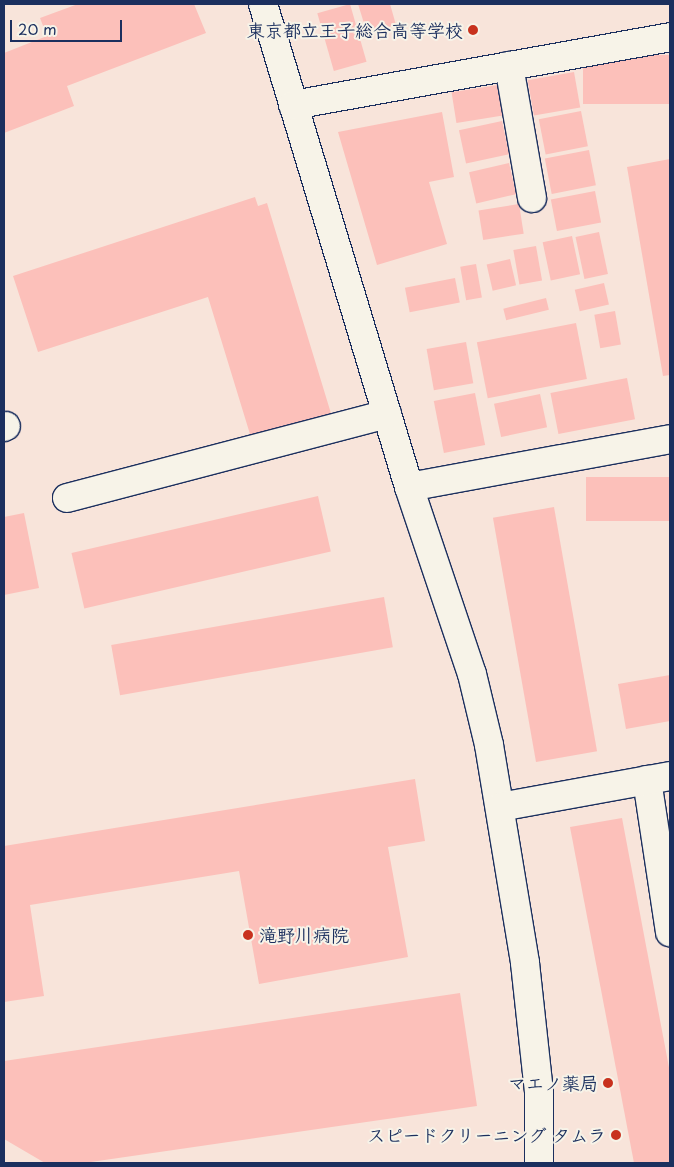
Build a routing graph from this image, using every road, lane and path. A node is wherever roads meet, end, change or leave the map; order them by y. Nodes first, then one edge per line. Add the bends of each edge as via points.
1 (263, 4) edge
2 (670, 37) edge
3 (509, 66) junction
4 (293, 105) junction
5 (532, 198) dead end
6 (387, 414) junction
7 (670, 439) edge
8 (408, 487) junction
9 (67, 498) dead end
10 (659, 778) edge
11 (500, 807) junction
12 (670, 923) edge
13 (539, 1163) edge

1 - 4 street
2 - 3 street
3 - 4 street
3 - 5 street
4 - 6 street
6 - 8 street
6 - 9 street
7 - 8 street
8 - 11 street via 472,674
10 - 11 street
10 - 12 street
11 - 13 street via 526,963 539,1092

